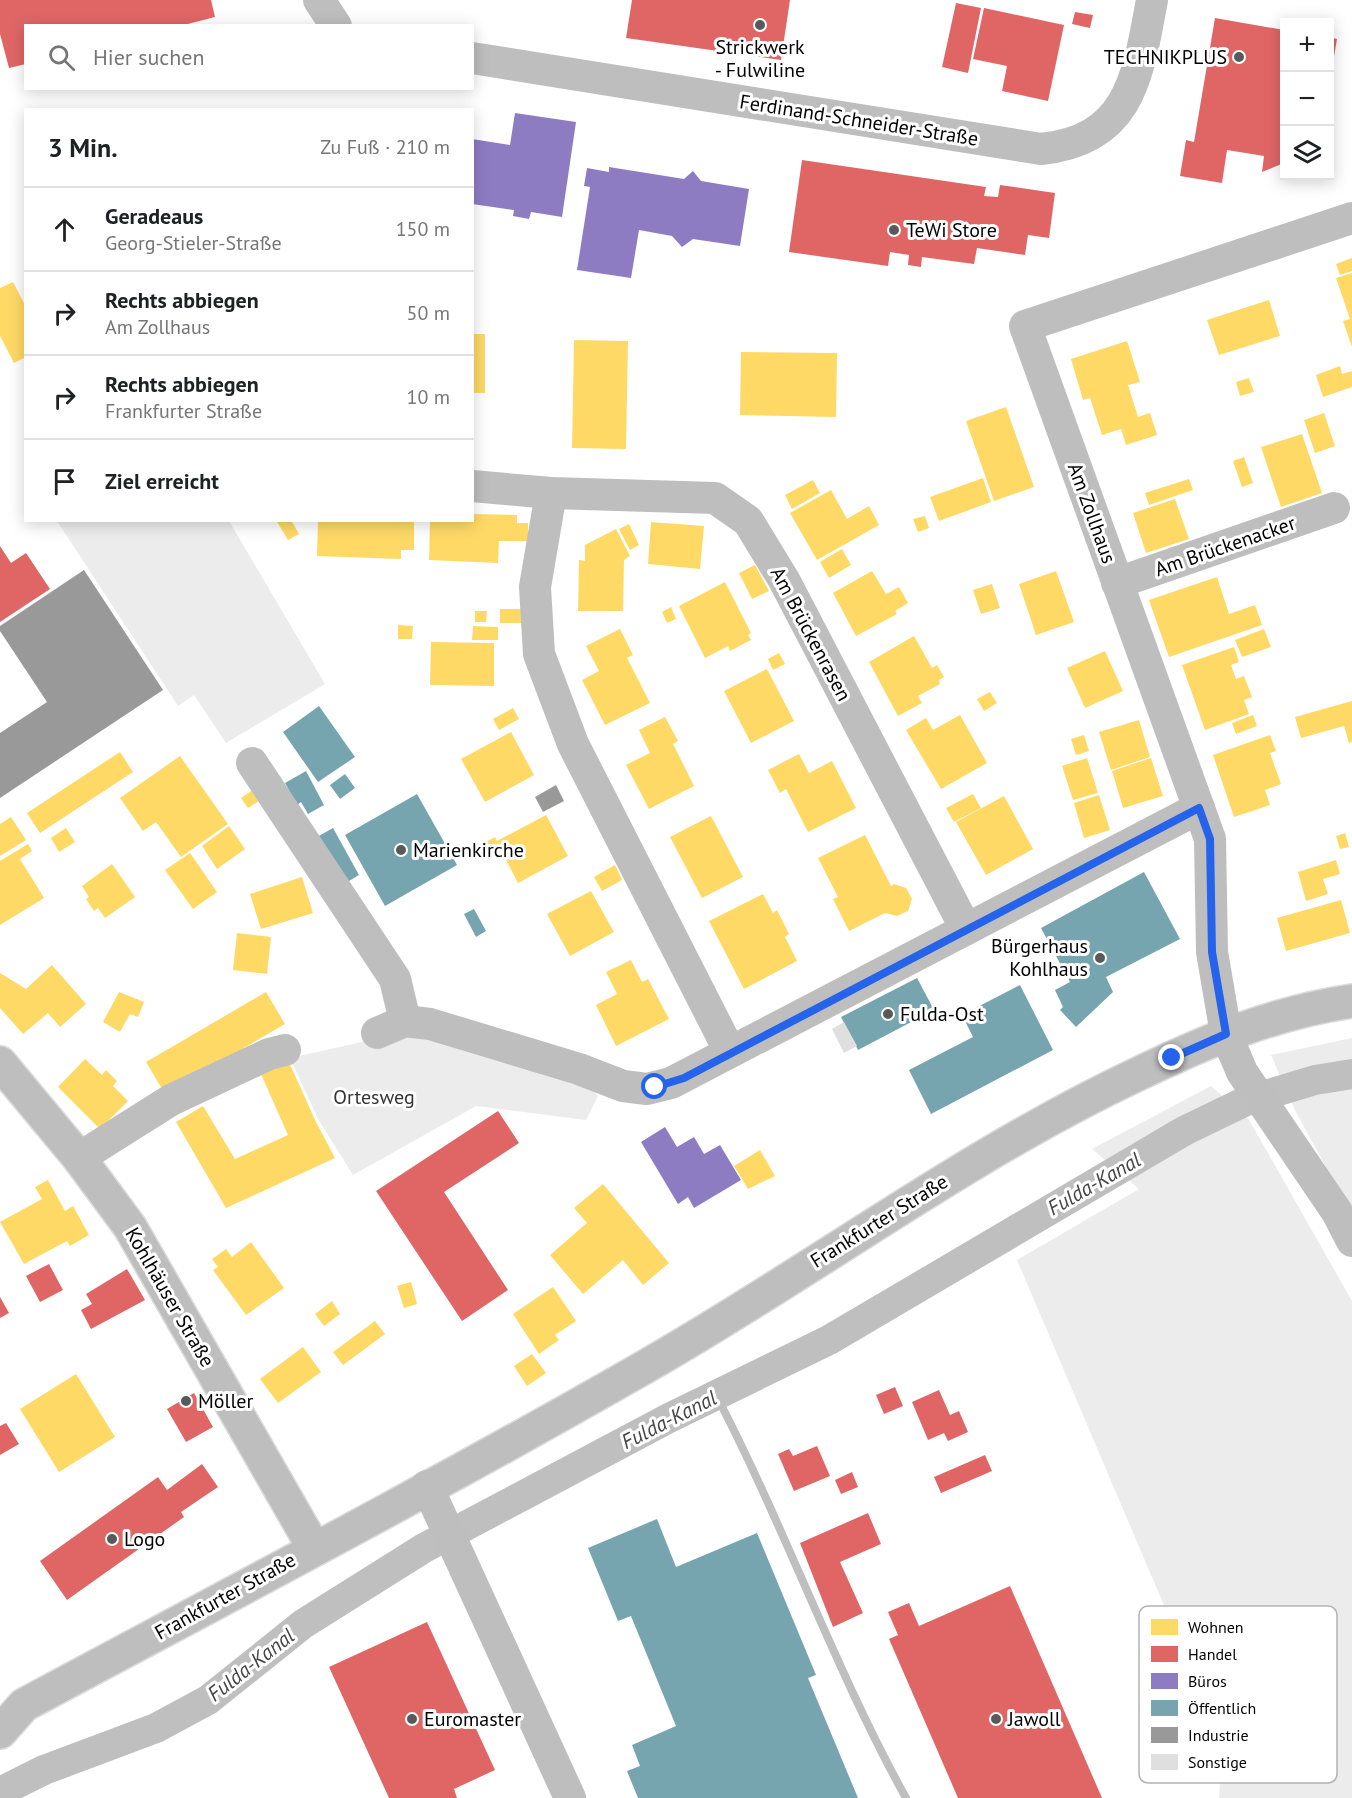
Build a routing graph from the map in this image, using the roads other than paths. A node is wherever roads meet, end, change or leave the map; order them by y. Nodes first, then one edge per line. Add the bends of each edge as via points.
1 (319, 0) edge
2 (1152, 0) edge
3 (335, 24) edge
4 (474, 58) edge
5 (1352, 218) edge
6 (474, 486) edge
7 (551, 493) junction
8 (1334, 508) dead end
9 (1117, 583) junction
10 (252, 763) dead end
11 (1199, 808) junction
12 (966, 929) junction
13 (1352, 1001) edge
14 (1226, 1034) junction
15 (285, 1050) dead end
16 (730, 1052) junction
17 (0, 1063) edge
18 (79, 1158) junction
19 (1352, 1241) edge
20 (427, 1486) junction
21 (314, 1548) junction
22 (12, 1706) edge
23 (0, 1732) edge
24 (570, 1798) edge

1 - 3 street
2 - 4 street, Ferdinand-Schneider-Straße via 1137,74 1122,106 1096,133 1076,143 1041,149
5 - 9 street, Am Zollhaus via 1025,326
6 - 7 street, Am Brückenrasen
7 - 12 street, Am Brückenrasen via 715,498 748,521 784,580
7 - 16 street via 535,587 539,654 573,744
8 - 9 street, Am Brückenacker
9 - 11 street, Am Zollhaus
10 - 16 street via 395,979 391,1027 455,1030 623,1086 647,1089 671,1083
11 - 12 street
11 - 14 street, Am Zollhaus via 1210,839 1212,952
12 - 16 street
13 - 14 main road, Frankfurter Straße via 1281,1016
14 - 19 street, Am Zollhaus via 1242,1072 1337,1212
14 - 20 main road, Frankfurter Straße via 1040,1123 644,1367
15 - 18 street via 171,1100
17 - 18 main road, Kohlhäuser Straße
18 - 21 main road, Kohlhäuser Straße via 155,1267
20 - 21 main road, Frankfurter Straße
20 - 24 street
21 - 22 main road, Frankfurter Straße
22 - 23 main road, Frankfurter Straße

